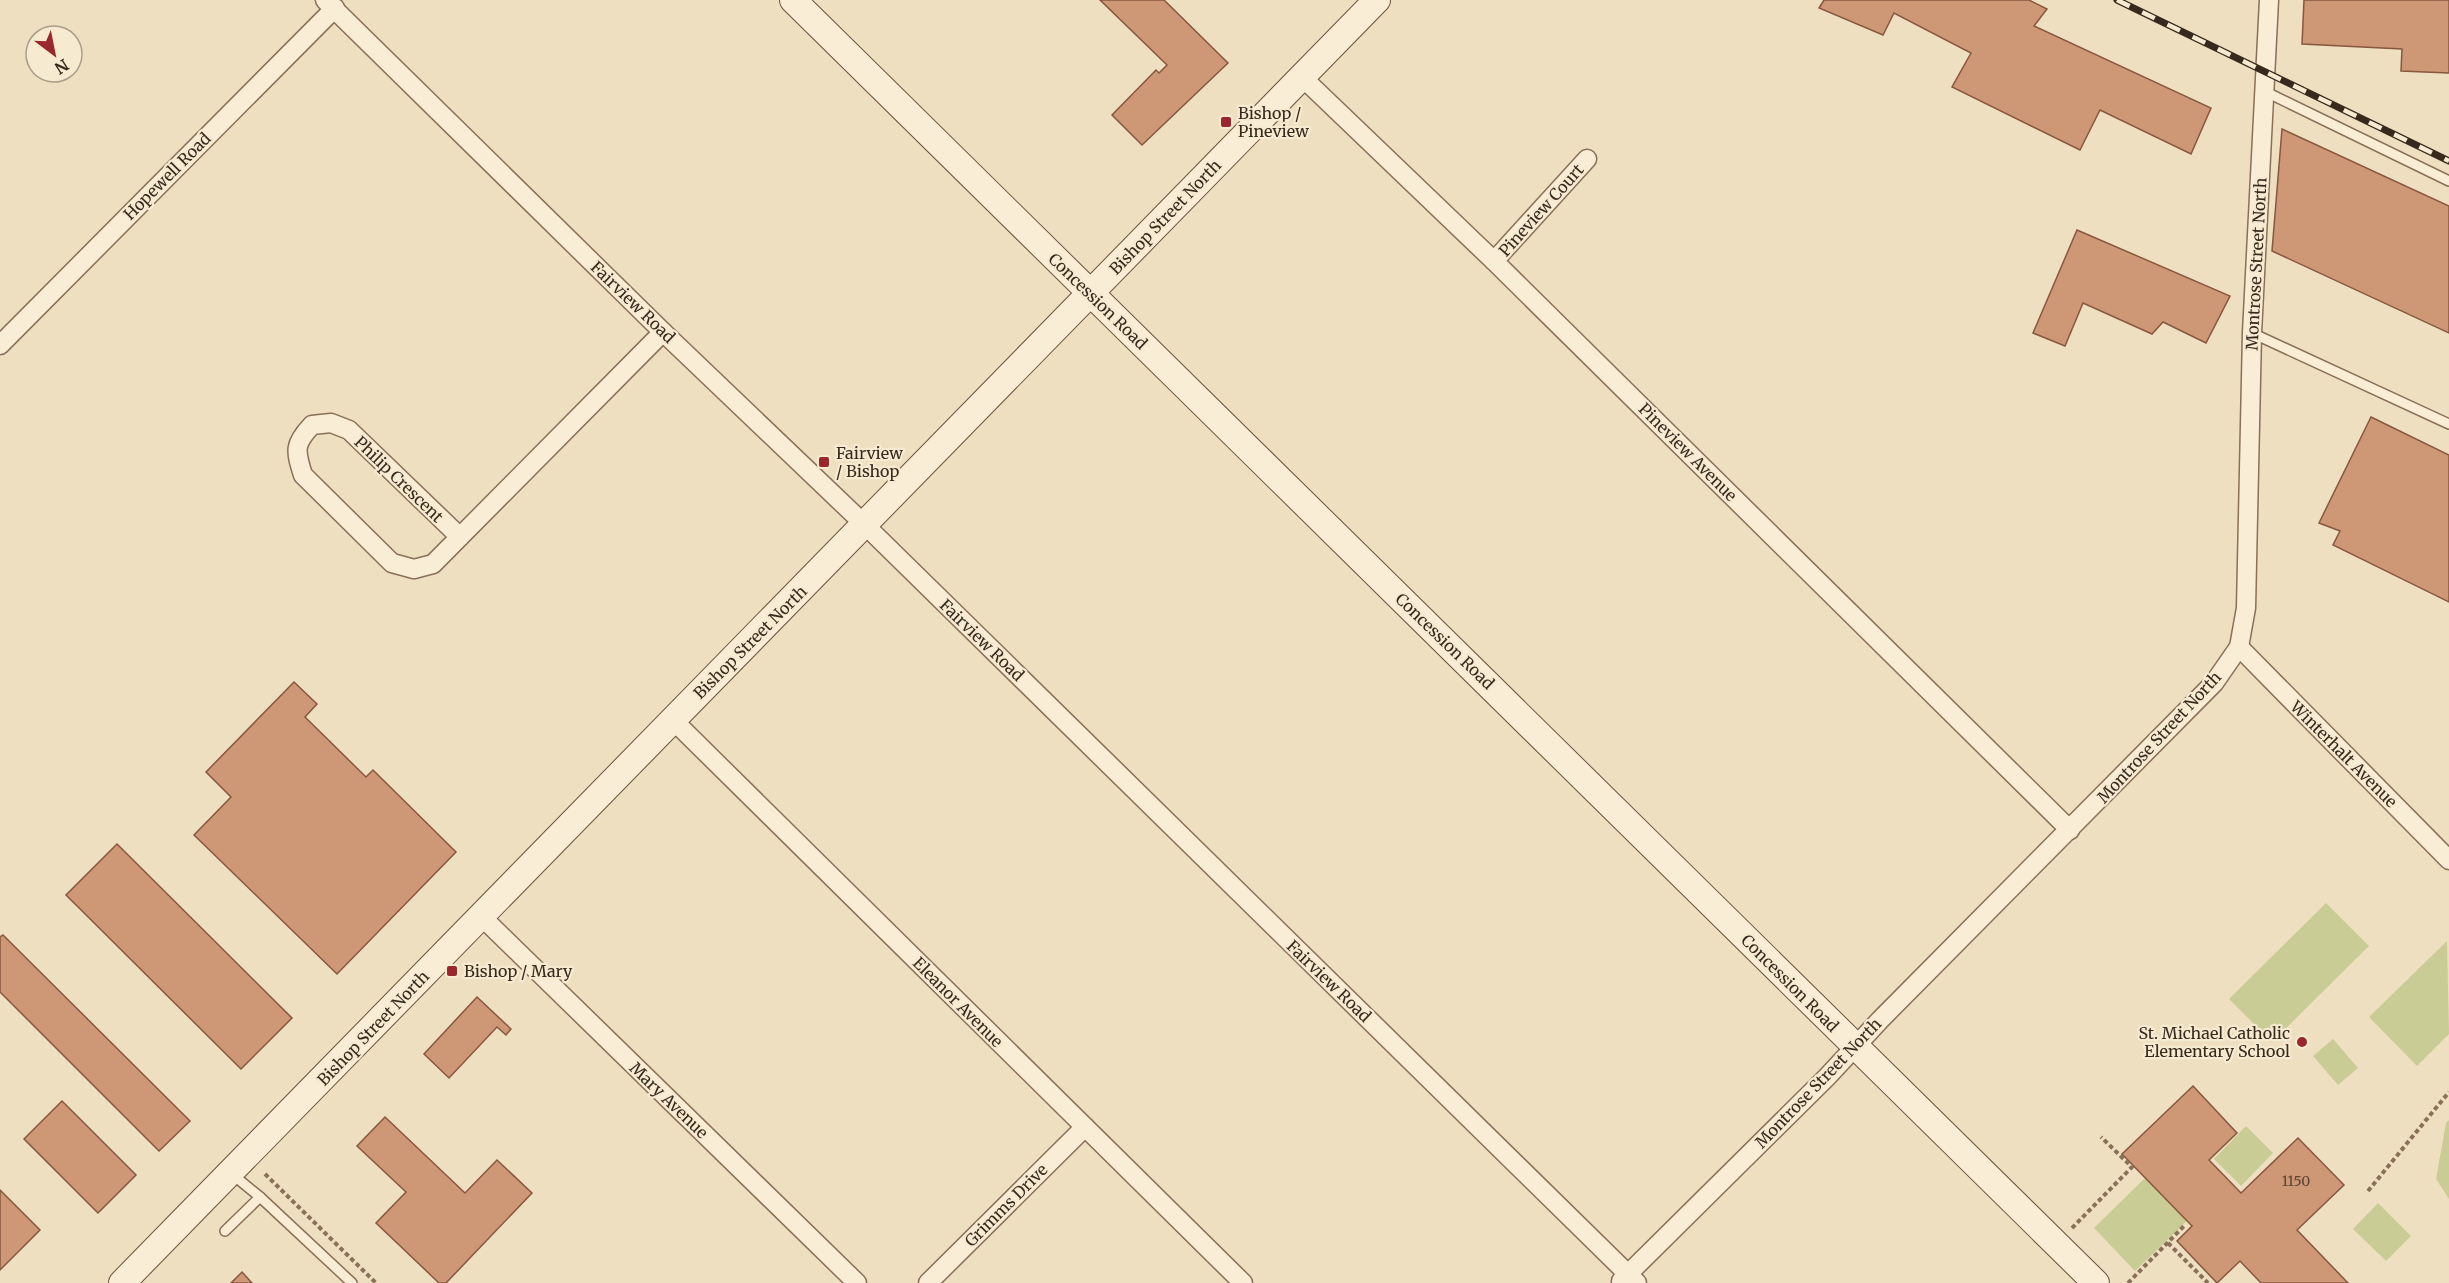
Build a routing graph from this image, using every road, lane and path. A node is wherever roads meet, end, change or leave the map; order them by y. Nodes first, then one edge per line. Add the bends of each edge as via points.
1 (793, 0) edge
2 (1377, 0) edge
3 (2269, 0) edge
4 (330, 4) edge
5 (1302, 77) junction
6 (2264, 90) junction
7 (1587, 159) dead end
8 (2449, 181) edge
9 (1494, 261) junction
10 (1090, 293) junction
11 (663, 332) junction
12 (2252, 333) junction
13 (0, 345) edge
14 (2449, 424) edge
15 (865, 525) junction
16 (460, 537) junction
17 (2239, 647) junction
18 (673, 720) junction
19 (2070, 830) junction
20 (2449, 860) edge
21 (481, 916) junction
22 (1854, 1047) junction
23 (2449, 1092) edge
24 (1085, 1127) junction
25 (2101, 1137) dead end
26 (230, 1173) junction
27 (265, 1174) dead end
28 (2368, 1191) dead end
29 (260, 1197) junction
30 (2186, 1226) dead end
31 (2072, 1228) dead end
32 (225, 1231) dead end
33 (2168, 1243) junction
34 (1628, 1280) edge
35 (122, 1283) edge
36 (352, 1283) edge
37 (376, 1283) edge
38 (857, 1283) edge
39 (928, 1283) edge
40 (1243, 1283) edge
41 (2096, 1283) edge
42 (2128, 1283) edge
43 (2208, 1283) edge

1 - 10 main road, Concession Road
2 - 5 main road, Bishop Street North
3 - 6 street, Montrose Street North
4 - 11 street, Fairview Road
4 - 13 street, Hopewell Road
5 - 9 street, Pineview Avenue
5 - 10 main road, Bishop Street North
6 - 8 lane
6 - 12 street, Montrose Street North
7 - 9 street, Pineview Court
9 - 19 street, Pineview Avenue
10 - 15 main road, Bishop Street North
10 - 22 main road, Concession Road via 1680,871
11 - 15 street, Fairview Road
11 - 16 street, Philip Crescent
12 - 14 lane
12 - 17 street, Montrose Street North via 2246,609
15 - 18 main road, Bishop Street North
15 - 34 street, Fairview Road
16 - 16 street, Philip Crescent via 349,430 331,423 312,424 298,439 297,458 303,476 392,562 414,569 434,564
17 - 19 street, Montrose Street North via 2214,683
17 - 20 street, Winterhalt Avenue
18 - 21 main road, Bishop Street North
18 - 24 street, Eleanor Avenue
19 - 22 street, Montrose Street North
21 - 26 main road, Bishop Street North
21 - 38 street, Mary Avenue
22 - 34 street, Montrose Street North
22 - 41 main road, Concession Road
23 - 28 path
24 - 39 street, Grimms Drive
24 - 40 street, Eleanor Avenue
25 - 31 path via 2132,1167
26 - 29 lane
26 - 35 main road, Bishop Street North
27 - 37 path
29 - 32 lane
29 - 36 lane
30 - 33 path
33 - 42 path
33 - 43 path

